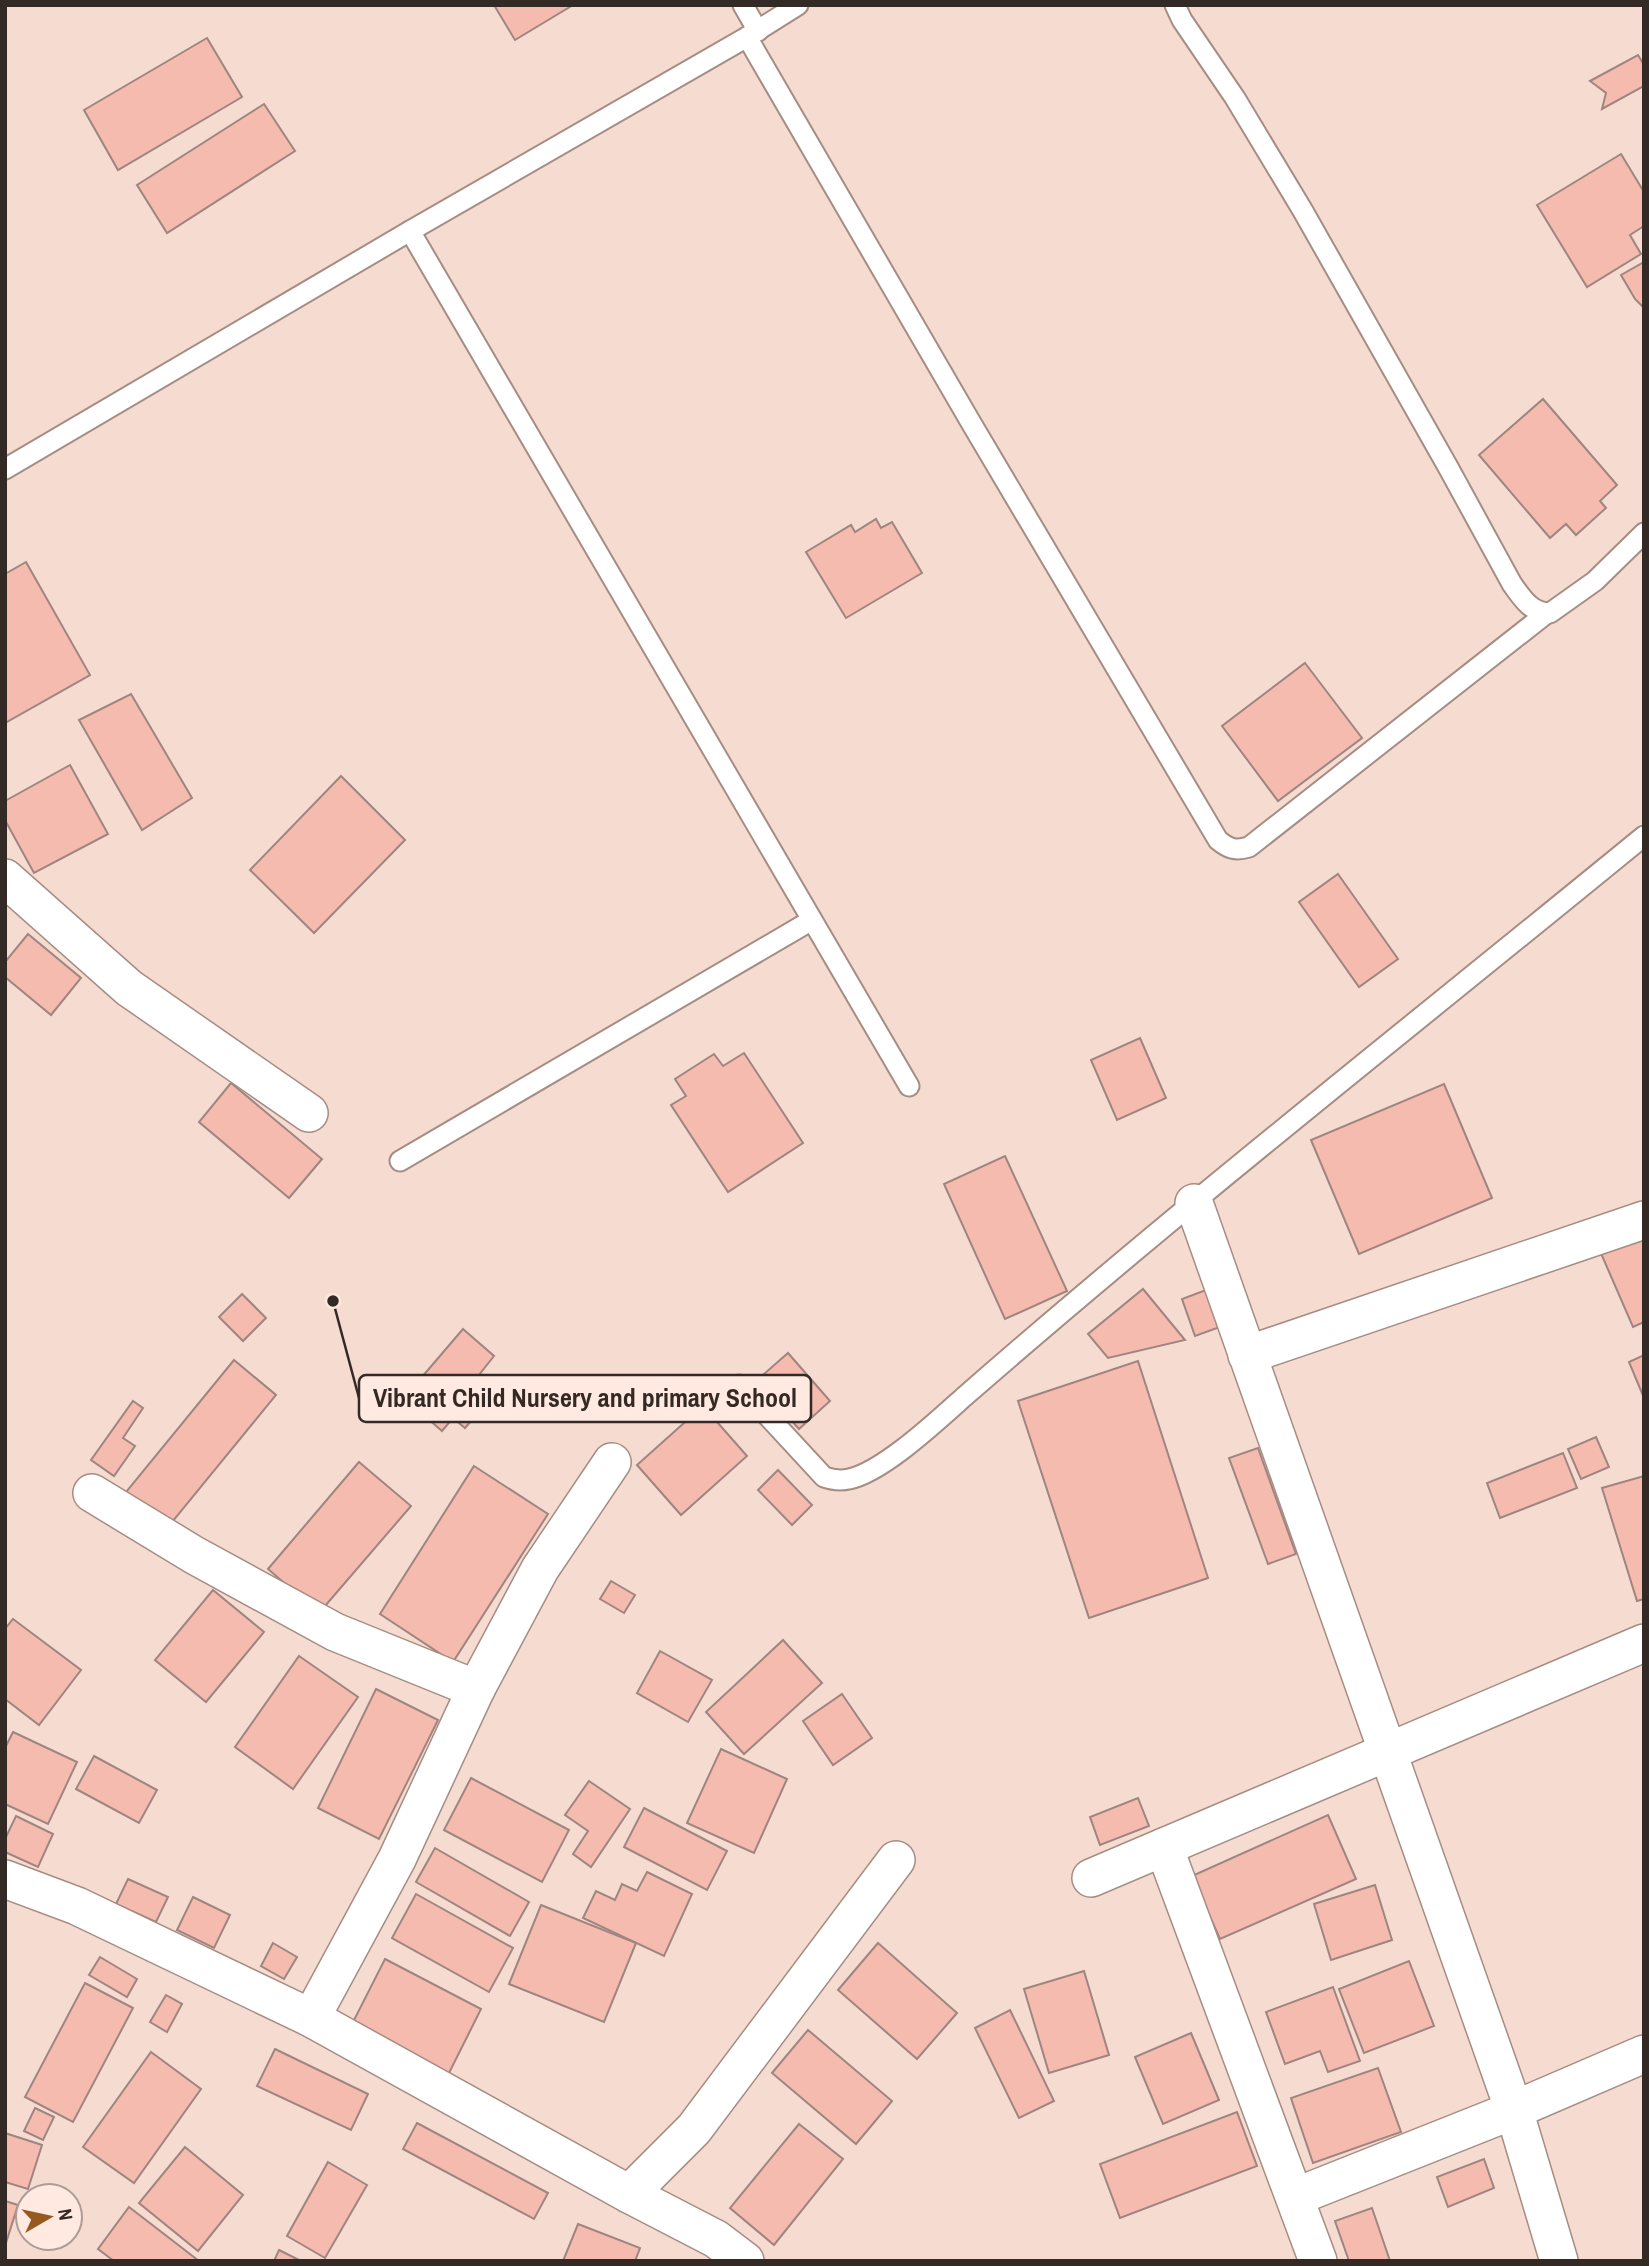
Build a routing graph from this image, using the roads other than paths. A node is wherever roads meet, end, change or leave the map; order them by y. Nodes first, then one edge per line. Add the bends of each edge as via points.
1 (743, 5) edge
2 (798, 5) edge
3 (1175, 5) edge
4 (752, 34) junction
5 (410, 231) junction
6 (5, 469) edge
7 (1644, 533) edge
8 (1547, 613) junction
9 (1644, 836) edge
10 (5, 878) edge
11 (812, 920) junction
12 (909, 1086) dead end
13 (309, 1113) dead end
14 (400, 1161) dead end
15 (1194, 1203) junction
16 (1644, 1220) edge
17 (1247, 1354) junction
18 (738, 1385) dead end
19 (612, 1461) dead end
20 (92, 1493) dead end
21 (1644, 1643) edge
22 (475, 1689) junction
23 (1387, 1752) junction
24 (1164, 1847) junction
25 (896, 1860) dead end
26 (1091, 1878) dead end
27 (5, 1879) edge
28 (311, 2018) junction
29 (1644, 2054) edge
30 (1514, 2110) junction
31 (629, 2194) junction
32 (1295, 2197) junction
33 (745, 2261) edge
34 (1318, 2261) edge
35 (1559, 2261) edge

1 - 4 lane
2 - 4 lane
3 - 8 lane via 1303,212 1512,584 1535,610
4 - 5 lane
4 - 8 lane via 970,422 1204,816 1229,849 1249,847
5 - 6 lane
5 - 11 lane
7 - 8 lane via 1595,581
9 - 15 lane
10 - 13 street via 129,988
11 - 12 lane
11 - 14 lane
15 - 17 street
15 - 18 lane via 913,1441 851,1479 824,1477
16 - 17 street
17 - 23 street
19 - 22 street via 540,1569
20 - 22 street via 335,1632
21 - 23 street
22 - 28 street via 397,1859
23 - 24 street
23 - 30 street
24 - 26 street
24 - 32 street
25 - 31 street via 694,2129
27 - 28 street via 77,1906
28 - 31 street
29 - 30 street
30 - 32 street
30 - 35 street
31 - 33 street via 716,2239
32 - 34 street

